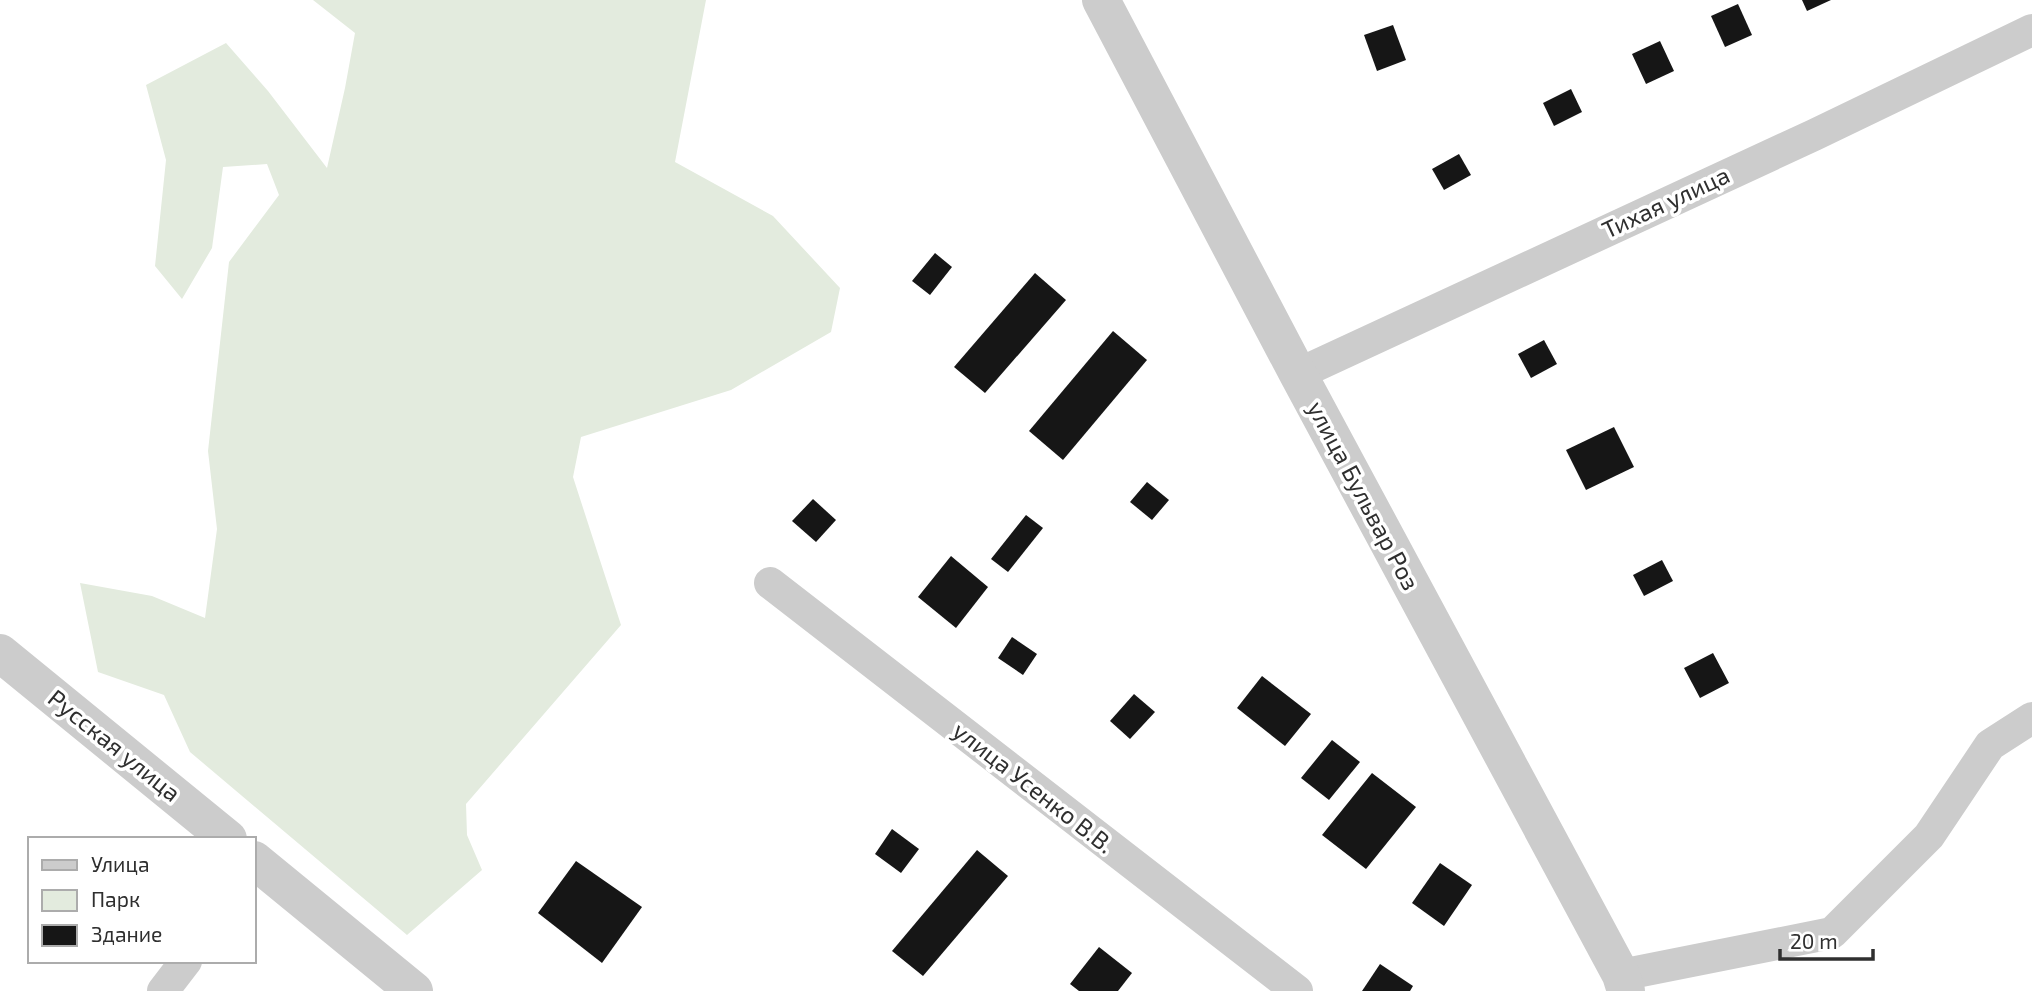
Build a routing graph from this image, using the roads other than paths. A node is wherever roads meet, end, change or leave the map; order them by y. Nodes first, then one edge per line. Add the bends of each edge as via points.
1 (1101, 0) edge
2 (2032, 30) edge
3 (1298, 374) junction
4 (769, 583) dead end
5 (0, 653) edge
6 (2032, 718) edge
7 (226, 837) edge
8 (256, 866) edge
9 (184, 963) edge
10 (1623, 983) edge
11 (163, 991) edge
12 (414, 991) edge
13 (1297, 991) edge

1 - 3 street, улица Бульвар Роз
2 - 3 street, Тихая улица
3 - 10 street, улица Бульвар Роз
4 - 13 street, улица Усенко В.В.
5 - 7 street, Русская улица
6 - 10 street via 1990,745 1929,836 1832,933
8 - 12 street
9 - 11 street

